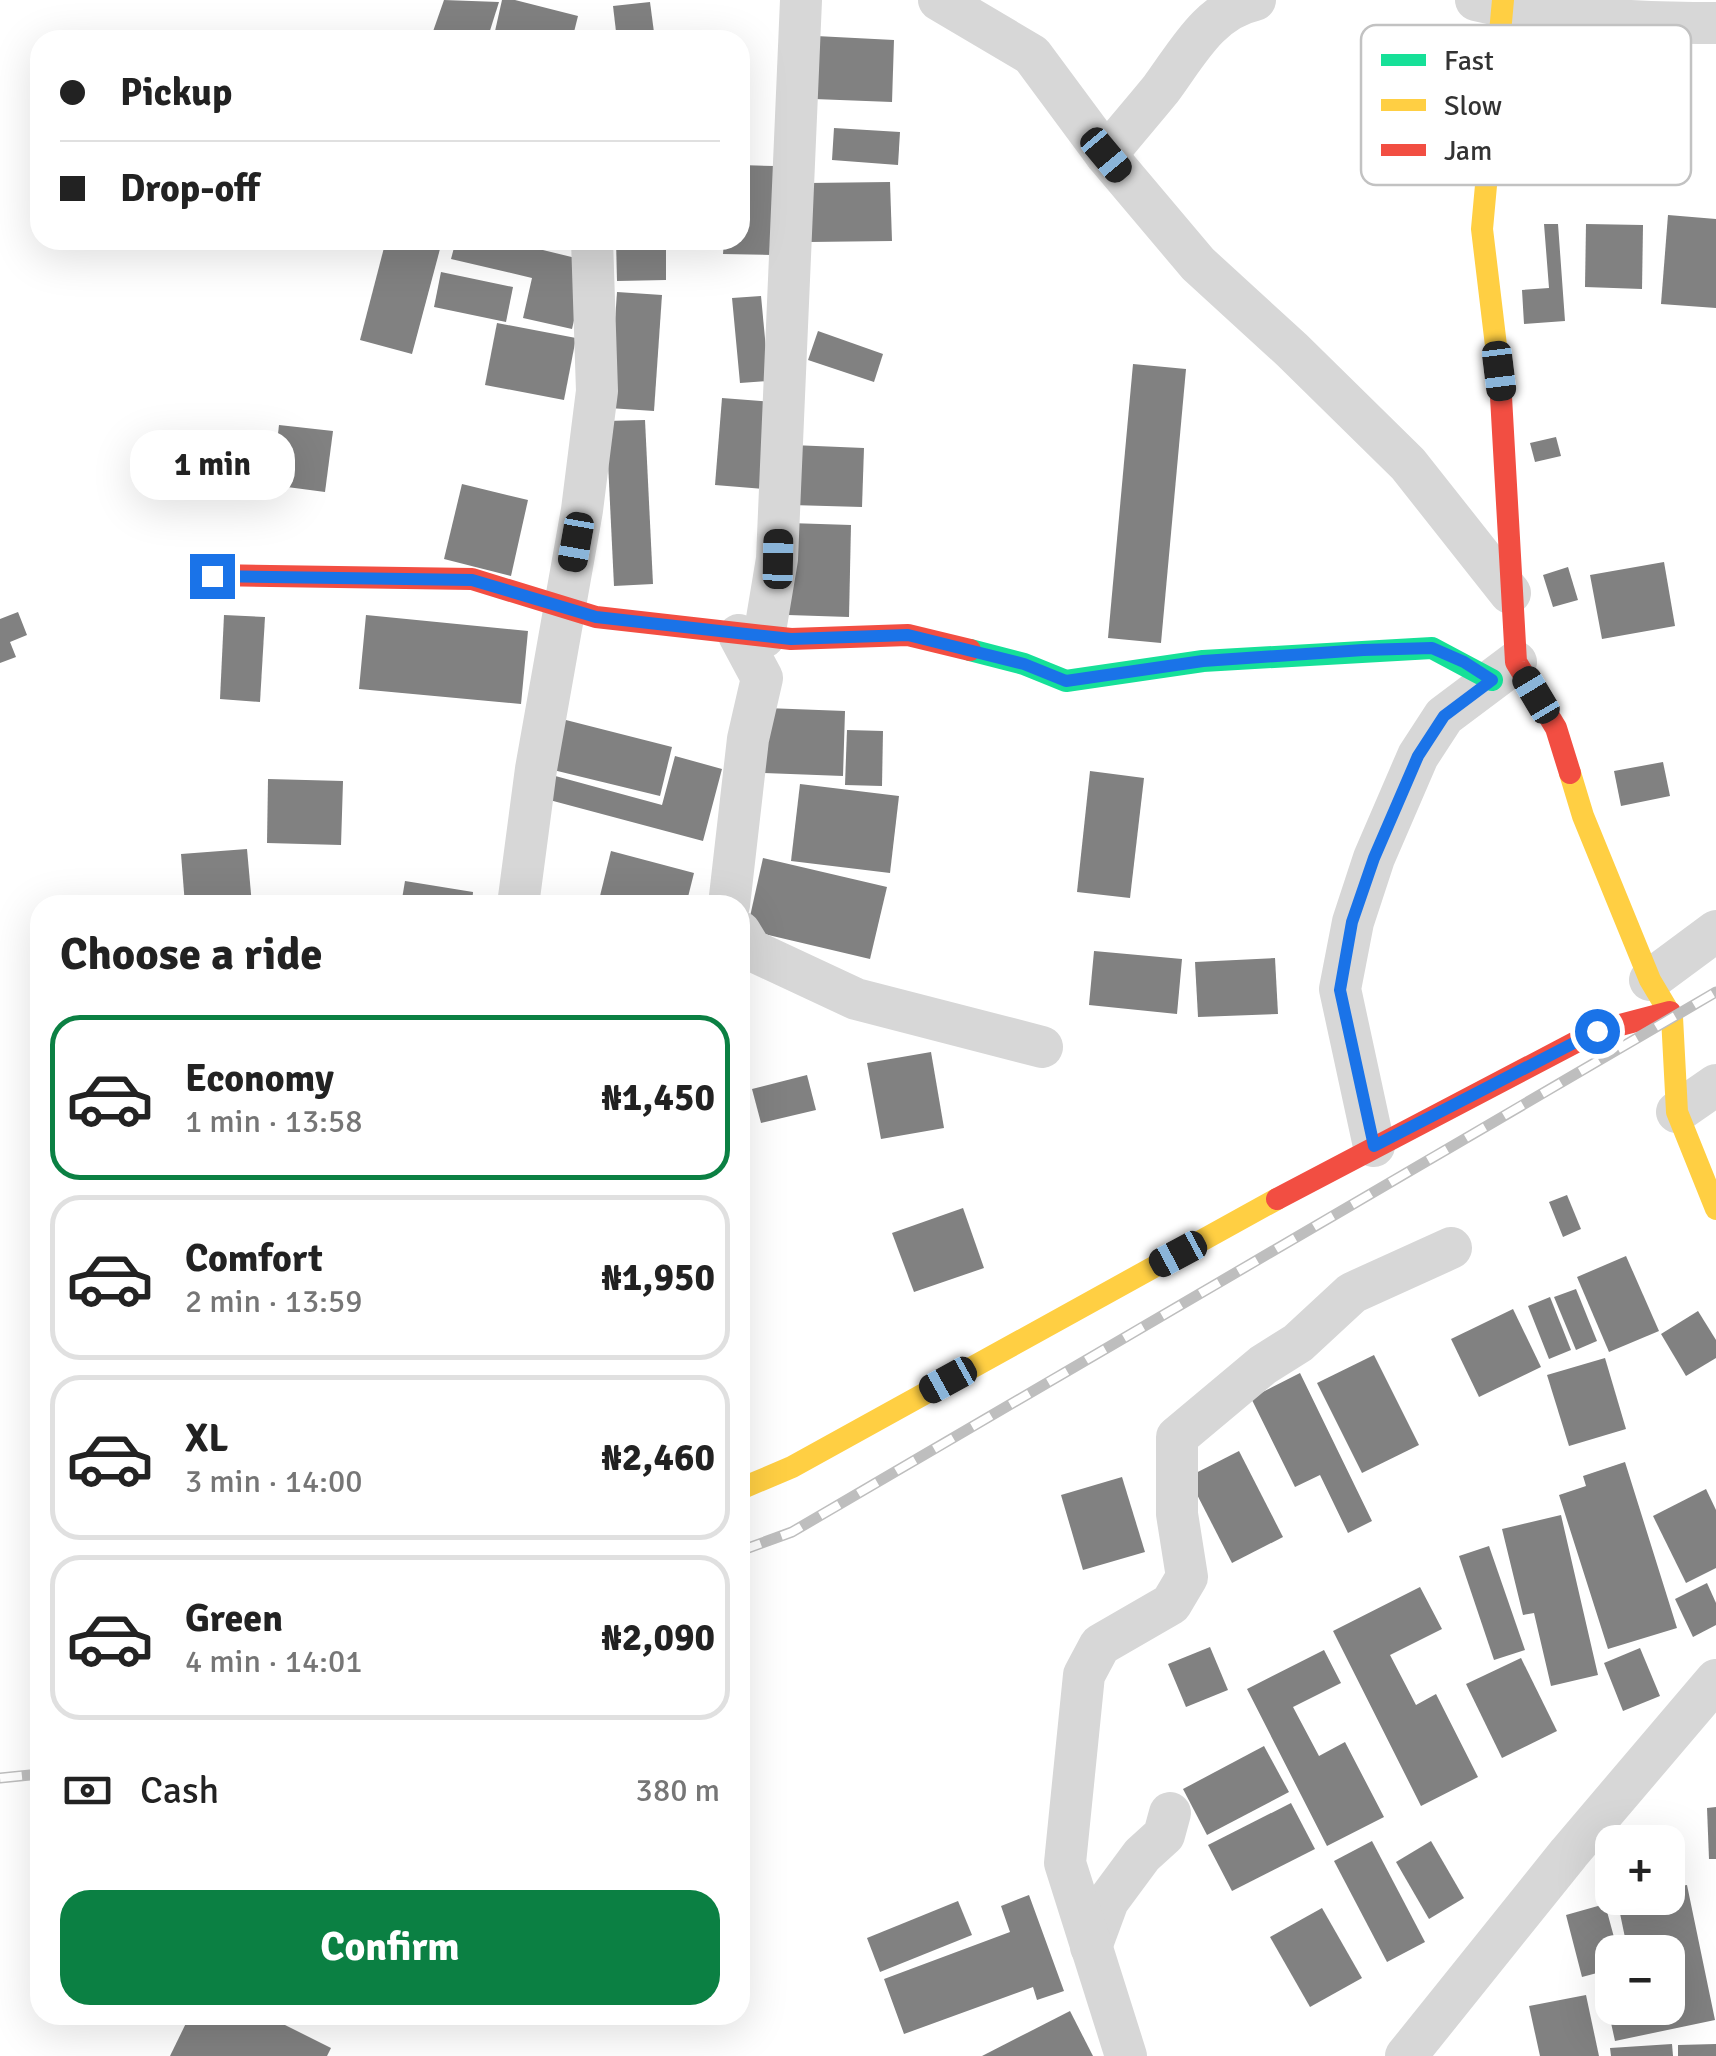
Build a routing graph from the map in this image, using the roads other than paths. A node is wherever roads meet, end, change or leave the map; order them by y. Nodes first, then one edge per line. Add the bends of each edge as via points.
1 (802, 0) edge
2 (939, 0) edge
3 (1256, 0) edge
4 (1493, 2) edge
5 (1716, 24) edge
6 (1106, 155) junction
7 (1484, 185) edge
8 (592, 250) edge
9 (212, 576) dead end
10 (1510, 594) junction
11 (565, 607) junction
12 (751, 636) junction
13 (1504, 671) junction
14 (519, 895) edge
15 (730, 895) edge
16 (1716, 931) edge
17 (750, 948) edge
18 (1660, 996) junction
19 (1042, 1047) dead end
20 (1716, 1085) edge
21 (1678, 1112) junction
22 (1374, 1146) junction
23 (1716, 1209) edge
24 (1451, 1248) dead end
25 (750, 1485) edge
26 (1716, 1680) edge
27 (1170, 1813) dead end
28 (1091, 1947) junction
29 (1126, 2056) edge
30 (1406, 2056) edge

1 - 12 street via 778,559
2 - 6 street via 1032,55
3 - 6 street via 1239,4 1196,37
4 - 5 street via 1633,23
6 - 10 street via 1198,264 1408,464
7 - 10 street
8 - 11 street via 597,391
9 - 11 street via 472,580
10 - 13 street
11 - 12 street via 596,617
11 - 14 street
12 - 13 street via 908,635 1066,681 1203,661 1432,648
12 - 15 street via 762,678
13 - 18 street via 1556,728 1583,816
13 - 22 street via 1444,716 1418,756 1352,922 1340,990
16 - 18 street
17 - 19 street via 856,999
18 - 21 street
18 - 22 street
20 - 21 street
21 - 23 street
22 - 25 street
24 - 28 street via 1352,1293 1177,1437 1177,1514 1187,1577 1171,1604 1100,1646 1084,1675 1065,1863
26 - 30 street
27 - 28 street via 1164,1835 1108,1901
28 - 29 street

